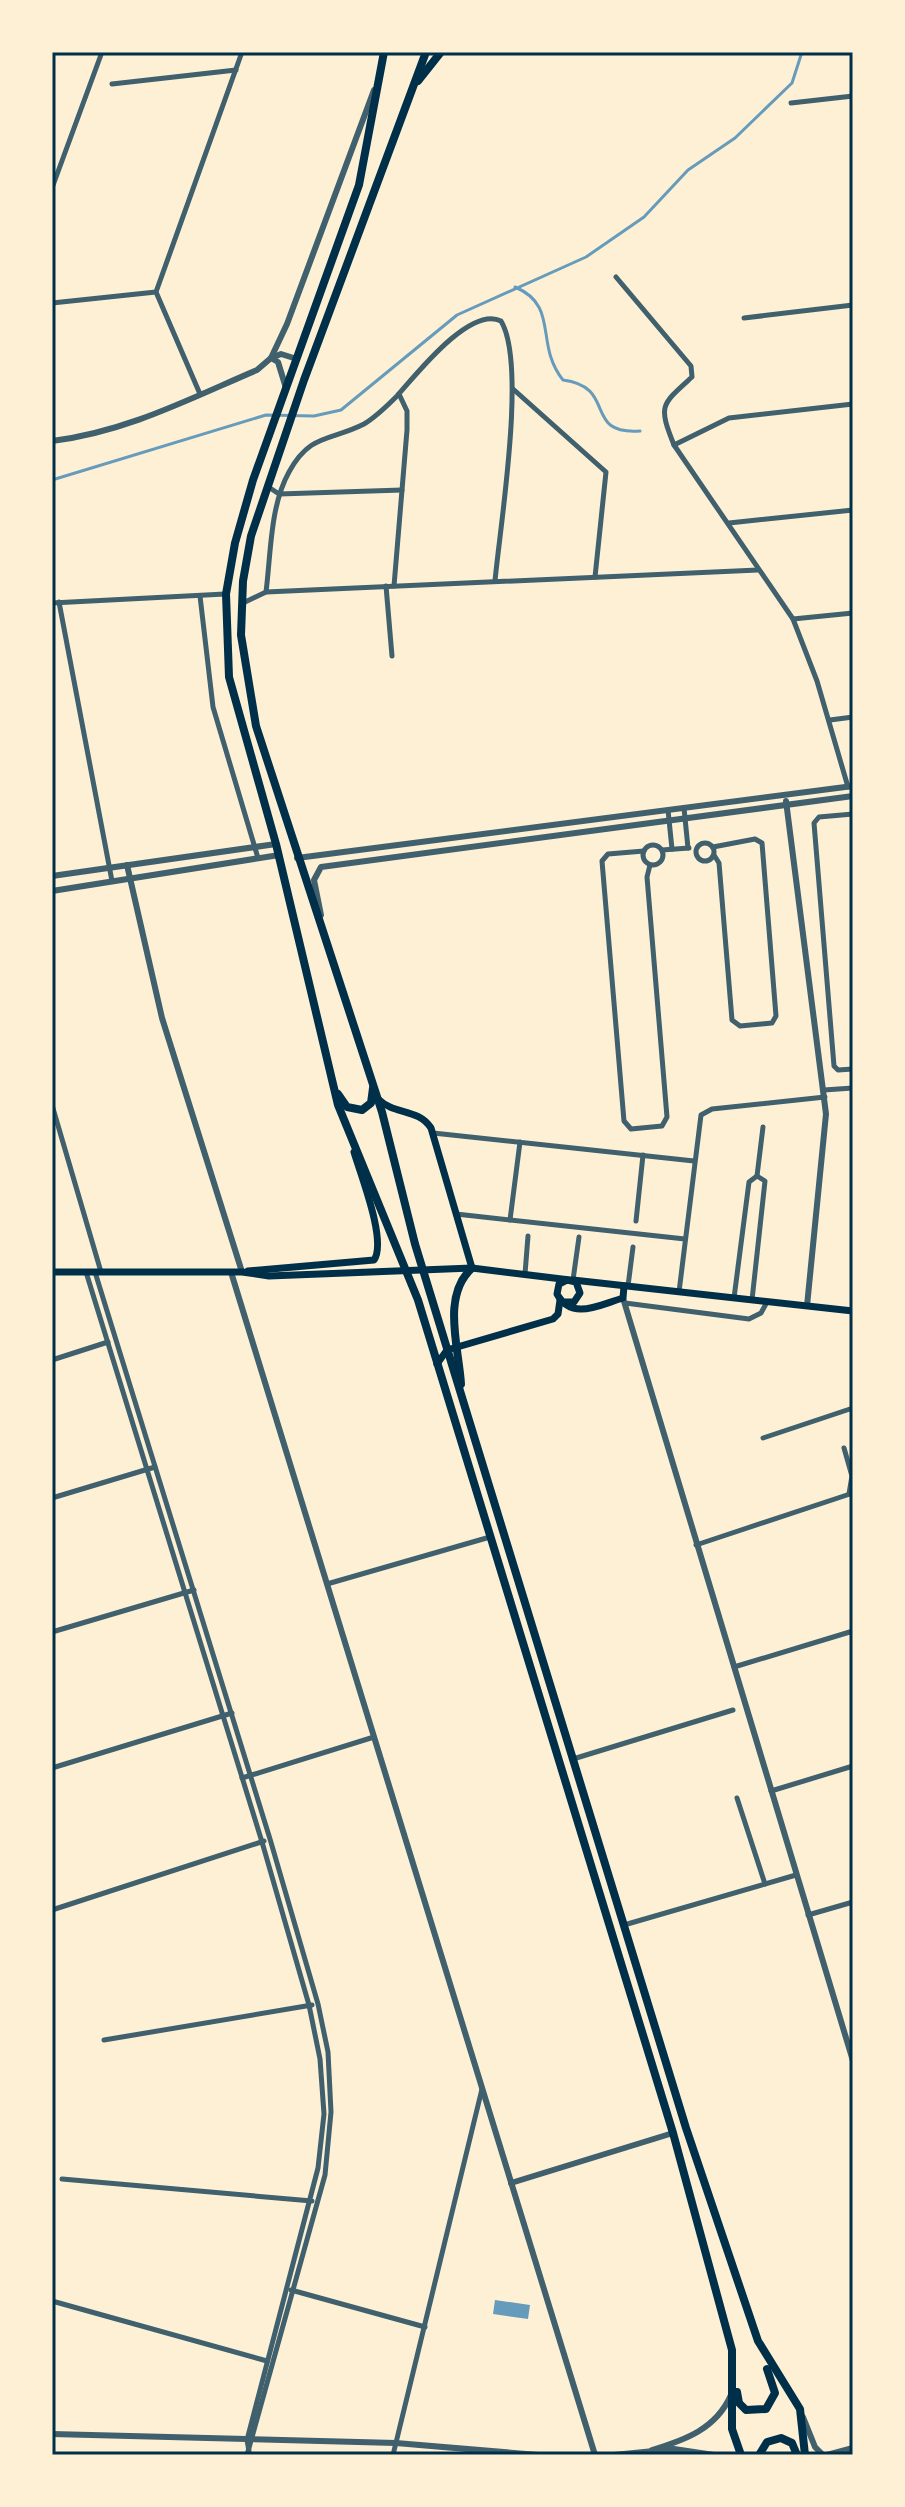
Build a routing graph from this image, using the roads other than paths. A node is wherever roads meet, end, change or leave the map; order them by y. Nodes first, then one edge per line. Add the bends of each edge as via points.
1 (102, 52) edge
2 (242, 52) edge
3 (375, 52) edge
4 (385, 52) edge
5 (424, 52) edge
6 (441, 52) edge
7 (236, 70) junction
8 (379, 75) junction
9 (112, 84) dead end
10 (853, 96) edge
11 (791, 103) dead end
12 (404, 107) junction
13 (361, 176) junction
14 (52, 188) edge
15 (616, 277) dead end
16 (156, 292) junction
17 (52, 303) edge
18 (853, 305) edge
19 (744, 318) dead end
20 (271, 358) junction
21 (297, 359) junction
22 (286, 388) junction
23 (513, 388) junction
24 (200, 394) junction
25 (399, 394) junction
26 (853, 404) edge
27 (52, 441) edge
28 (674, 445) junction
29 (267, 486) junction
30 (402, 490) junction
31 (279, 494) junction
32 (853, 510) edge
33 (729, 523) junction
34 (759, 570) junction
35 (595, 577) junction
36 (495, 581) junction
37 (386, 586) junction
38 (394, 586) junction
39 (266, 592) junction
40 (226, 594) junction
41 (200, 596) junction
42 (56, 603) edge
43 (241, 603) junction
44 (853, 613) edge
45 (793, 619) junction
46 (392, 656) dead end
47 (853, 717) edge
48 (830, 720) junction
49 (851, 786) edge
50 (785, 795) junction
51 (853, 796) edge
52 (786, 805) junction
53 (684, 808) junction
54 (668, 810) junction
55 (853, 814) edge
56 (685, 818) junction
57 (669, 821) junction
58 (276, 844) junction
59 (255, 847) junction
60 (713, 847) junction
61 (688, 848) junction
62 (672, 849) junction
63 (662, 850) junction
64 (697, 850) junction
65 (644, 851) junction
66 (279, 855) junction
67 (714, 855) junction
68 (258, 858) junction
69 (296, 858) junction
70 (127, 865) junction
71 (650, 865) junction
72 (109, 868) junction
73 (52, 876) edge
74 (130, 878) junction
75 (112, 881) junction
76 (52, 891) edge
77 (330, 954) junction
78 (853, 1069) edge
79 (372, 1080) junction
80 (333, 1084) junction
81 (853, 1088) edge
82 (825, 1094) junction
83 (378, 1099) junction
84 (52, 1105) edge
85 (763, 1127) dead end
86 (348, 1132) junction
87 (432, 1133) junction
88 (520, 1142) junction
89 (643, 1155) junction
90 (694, 1161) junction
91 (757, 1176) junction
92 (456, 1214) junction
93 (510, 1220) junction
94 (636, 1221) dead end
95 (528, 1236) dead end
96 (579, 1237) dead end
97 (685, 1239) junction
98 (415, 1244) junction
99 (633, 1247) dead end
100 (472, 1268) junction
101 (423, 1270) junction
102 (407, 1271) junction
103 (52, 1272) edge
104 (94, 1272) junction
105 (231, 1272) junction
106 (242, 1272) junction
107 (525, 1274) junction
108 (550, 1277) junction
109 (571, 1280) junction
110 (626, 1286) junction
111 (558, 1287) junction
112 (679, 1292) junction
113 (734, 1298) junction
114 (752, 1300) junction
115 (562, 1301) junction
116 (624, 1301) junction
117 (767, 1302) junction
118 (807, 1306) junction
119 (853, 1311) edge
120 (116, 1339) junction
121 (108, 1342) junction
122 (459, 1347) junction
123 (447, 1350) junction
124 (52, 1360) edge
125 (437, 1364) junction
126 (462, 1397) junction
127 (853, 1408) edge
128 (763, 1438) dead end
129 (844, 1448) dead end
130 (155, 1467) junction
131 (147, 1469) junction
132 (851, 1494) edge
133 (52, 1498) edge
134 (490, 1537) junction
135 (696, 1545) junction
136 (327, 1584) junction
137 (194, 1590) junction
138 (185, 1593) junction
139 (853, 1631) edge
140 (52, 1632) edge
141 (733, 1667) junction
142 (733, 1710) dead end
143 (232, 1713) junction
144 (223, 1716) junction
145 (374, 1737) junction
146 (573, 1759) junction
147 (853, 1766) edge
148 (52, 1768) edge
149 (251, 1775) junction
150 (242, 1778) junction
151 (771, 1791) junction
152 (737, 1798) dead end
153 (270, 1839) junction
154 (262, 1842) junction
155 (796, 1875) junction
156 (765, 1884) junction
157 (853, 1902) edge
158 (52, 1910) edge
159 (808, 1915) junction
160 (624, 1925) junction
161 (318, 2004) junction
162 (309, 2005) junction
163 (104, 2040) dead end
164 (850, 2042) edge
165 (853, 2061) edge
166 (482, 2088) junction
167 (673, 2133) junction
168 (62, 2179) dead end
169 (511, 2183) junction
170 (311, 2201) junction
171 (319, 2202) junction
172 (290, 2290) junction
173 (52, 2301) edge
174 (425, 2327) junction
175 (758, 2341) junction
176 (730, 2343) junction
177 (270, 2362) junction
178 (734, 2388) junction
179 (800, 2409) junction
180 (52, 2434) edge
181 (250, 2440) junction
182 (396, 2443) junction
183 (853, 2448) edge
184 (652, 2450) junction
185 (248, 2453) edge
186 (393, 2455) edge
187 (538, 2455) edge
188 (595, 2455) edge
189 (614, 2455) edge
190 (714, 2455) edge
191 (741, 2455) edge
192 (759, 2455) edge
193 (797, 2455) edge
194 (805, 2455) edge
195 (825, 2455) edge

1 - 14 street
2 - 7 street
3 - 8 main road
4 - 8 main road
4 - 13 main road
5 - 12 main road
6 - 12 main road
7 - 9 street
7 - 16 street
8 - 13 main road
8 - 20 street
10 - 11 street
12 - 29 main road
13 - 21 main road
15 - 28 street via 692,369 692,377 662,409
16 - 17 street
16 - 24 street
18 - 19 street
20 - 21 street via 281,354
20 - 22 street via 278,362
20 - 24 street via 257,370
21 - 22 main road
22 - 40 main road via 240,523
23 - 25 street via 506,332 493,318 436,350
23 - 35 street via 606,472
23 - 36 street
24 - 27 street via 120,428
25 - 30 street via 407,417
25 - 31 street via 361,426 314,441
26 - 28 street via 729,418
28 - 33 street
29 - 31 street
29 - 43 main road via 247,556
30 - 31 street
30 - 38 street
31 - 39 street
32 - 33 street
33 - 34 street
34 - 35 street
34 - 45 street
35 - 36 street
36 - 38 street
37 - 38 street
37 - 39 street
37 - 46 street
39 - 43 street
40 - 41 street
40 - 58 main road via 229,677
41 - 42 street
41 - 59 street via 213,707
42 - 72 street
43 - 69 main road via 247,688
44 - 45 street
45 - 48 street
47 - 48 street
48 - 49 street
49 - 50 street
50 - 52 street
50 - 53 street
51 - 52 street
52 - 56 street
52 - 82 street
53 - 54 street
53 - 56 street
54 - 57 street
54 - 69 street
55 - 78 street via 819,817 814,823 834,1066
56 - 57 street
56 - 61 street
57 - 62 street
57 - 77 street via 321,867 314,880
58 - 59 street
58 - 66 main road
59 - 68 street
59 - 70 street
60 - 64 street via 705,843
60 - 67 street
60 - 67 street via 755,839 762,843 776,1016 772,1023 740,1026 732,1020 719,863
61 - 62 street
61 - 64 street
62 - 63 street
63 - 65 street via 654,845
63 - 71 street via 660,863
64 - 67 street via 701,860
65 - 71 street
65 - 71 street via 608,854 602,861 624,1121 631,1129 662,1126 667,1117
66 - 68 street
66 - 80 main road
68 - 74 street
69 - 77 main road
70 - 72 street
70 - 74 street
72 - 73 street
72 - 75 street
74 - 75 street
74 - 106 street via 162,1018
75 - 76 street
77 - 79 main road
79 - 80 main road via 371,1103 358,1111 344,1104
79 - 83 main road
80 - 86 main road
81 - 82 street
82 - 90 street via 706,1111 699,1123
82 - 118 street via 826,1145
83 - 87 main road via 420,1115
83 - 98 main road
84 - 104 street
85 - 91 street
86 - 102 main road
86 - 106 main road via 378,1237 376,1257 365,1263 268,1266
87 - 88 street
87 - 92 main road
88 - 89 street
88 - 93 street
89 - 90 street
89 - 94 street
90 - 97 street
91 - 113 street via 749,1182
91 - 114 street via 765,1181
92 - 93 street
92 - 100 main road
93 - 97 street
95 - 107 street
96 - 109 street
97 - 112 street
98 - 101 main road
98 - 102 main road
99 - 110 street
100 - 101 main road
100 - 107 main road
100 - 122 main road via 462,1278 455,1301
101 - 102 main road
101 - 123 main road
102 - 106 main road via 269,1276
102 - 125 main road
103 - 104 main road
104 - 105 main road
104 - 120 street
104 - 121 street
105 - 106 main road
105 - 136 street
107 - 108 main road
108 - 109 main road
108 - 111 main road
109 - 110 main road
109 - 111 main road
109 - 115 main road via 580,1289 579,1296 574,1302
110 - 112 main road
110 - 116 main road
111 - 115 main road
112 - 113 main road
113 - 114 main road
114 - 117 main road
115 - 116 main road via 577,1311
115 - 122 main road via 553,1319
116 - 117 street via 749,1319
116 - 135 street
117 - 118 main road
118 - 119 main road
120 - 121 street
120 - 130 street
121 - 124 street
121 - 131 street
122 - 123 main road
122 - 126 main road
123 - 125 main road
123 - 126 main road
125 - 134 main road
126 - 146 main road
127 - 128 street
129 - 132 street
130 - 131 street
130 - 137 street
131 - 133 street
131 - 138 street
132 - 135 street
134 - 136 street
134 - 167 main road
135 - 141 street
136 - 145 street
137 - 138 street
137 - 143 street
138 - 140 street
138 - 144 street
139 - 141 street
141 - 151 street
142 - 146 street
143 - 144 street
143 - 149 street
144 - 148 street
144 - 150 street
145 - 149 street
145 - 166 street
146 - 160 main road
147 - 151 street
149 - 150 street
149 - 153 street
150 - 154 street
151 - 155 street
152 - 156 street
153 - 154 street
153 - 161 street
154 - 158 street
154 - 162 street
155 - 156 street
155 - 159 street
156 - 160 street
157 - 159 street
159 - 164 street
160 - 175 main road
161 - 162 street
161 - 171 street via 328,2052 331,2112
162 - 163 street
162 - 170 street via 324,2114
164 - 165 street
166 - 169 street
166 - 174 street
167 - 169 street
167 - 176 main road
168 - 170 street
169 - 188 street
170 - 171 street
170 - 172 street
171 - 172 street
172 - 174 street
172 - 177 street
173 - 177 street
174 - 182 street
175 - 176 main road via 775,2393 770,2405 757,2412 743,2408 738,2400
175 - 179 main road
176 - 178 main road
177 - 181 street
178 - 184 street via 712,2422
178 - 191 main road via 732,2429
179 - 194 main road
179 - 195 street via 815,2447
180 - 181 street
181 - 182 street
181 - 185 street
182 - 186 street
182 - 187 street
183 - 195 street
184 - 189 street
184 - 190 street
192 - 193 main road via 767,2442 781,2438 792,2443

